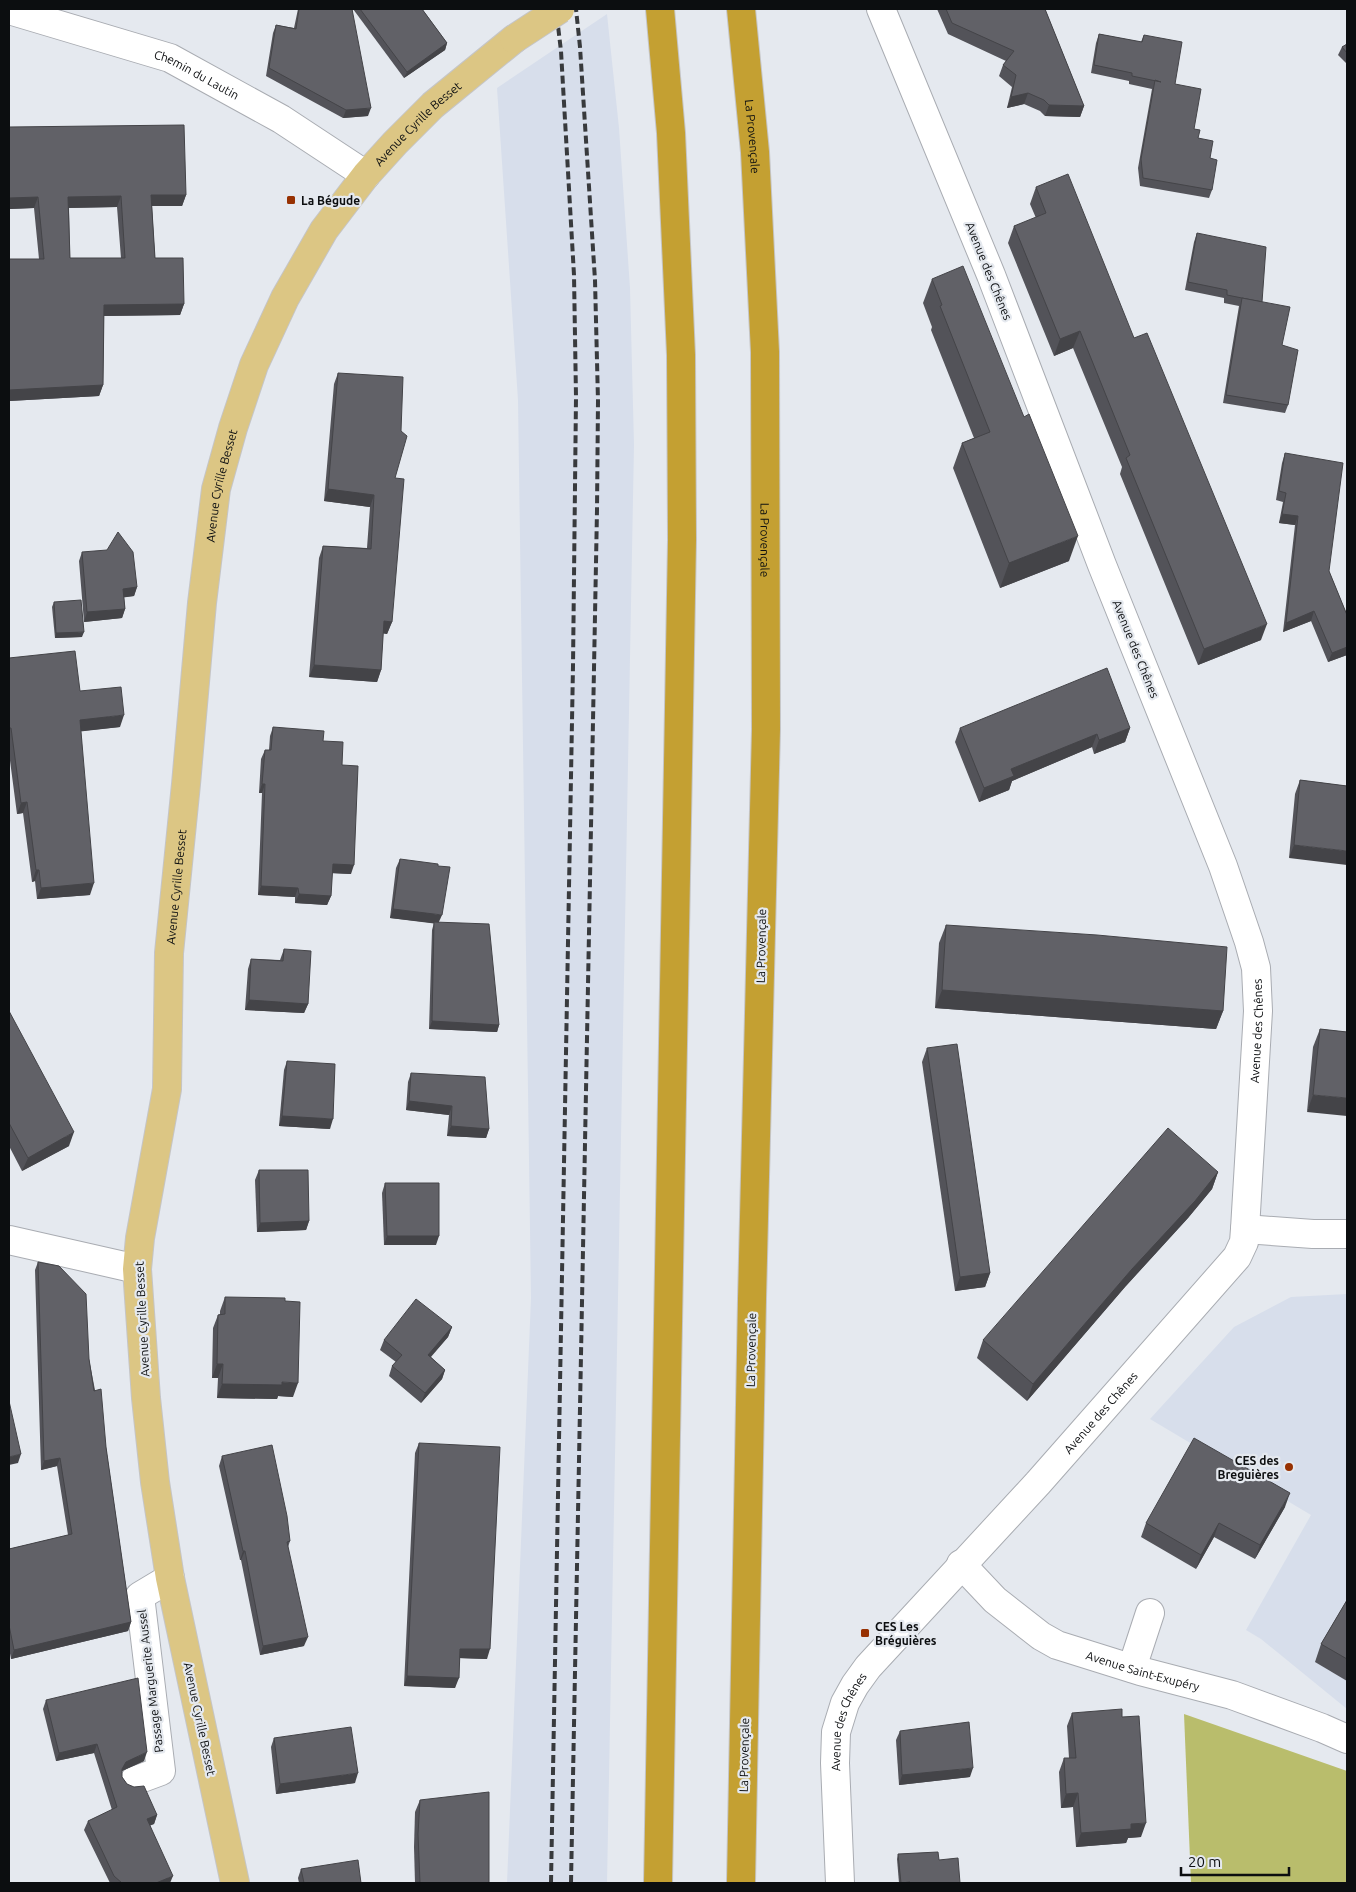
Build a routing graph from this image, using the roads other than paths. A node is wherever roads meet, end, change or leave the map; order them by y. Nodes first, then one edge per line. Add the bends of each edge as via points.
1 (560, 9) edge
2 (660, 9) edge
3 (741, 9) edge
4 (882, 9) edge
5 (9, 10) edge
6 (366, 176) junction
7 (1245, 1229) junction
8 (1347, 1234) edge
9 (9, 1240) edge
10 (137, 1269) junction
11 (961, 1564) junction
12 (170, 1578) junction
13 (1150, 1613) dead end
14 (1136, 1669) junction
15 (1347, 1739) edge
16 (134, 1781) dead end
17 (235, 1883) edge
18 (658, 1883) edge
19 (741, 1883) edge
20 (840, 1883) edge

1 - 6 main road, Avenue Cyrille Besset, bridge via 514,39 433,105
2 - 18 highway via 671,133 680,326 682,540
3 - 19 highway, La Provençale via 755,152 765,352 766,719
4 - 7 street, Avenue des Chênes via 992,275 1102,565 1223,866 1249,942 1256,968 1258,1011
5 - 6 street, Chemin du Lautin via 170,58 282,119
6 - 10 main road, Avenue Cyrille Besset via 324,230 285,298 254,365 216,488 169,953 167,1089
7 - 8 street
7 - 11 street, Avenue des Chênes via 1244,1242 1237,1257 1045,1475
9 - 10 street
10 - 12 main road, Avenue Cyrille Besset via 146,1398
11 - 14 street, Avenue Saint-Exupéry via 995,1600 1041,1636 1057,1645
11 - 20 street, Avenue des Chênes via 868,1667 845,1703 836,1732 835,1763
12 - 16 street, Passage Marguerite Aussel via 140,1596 161,1771
12 - 17 main road, Avenue Cyrille Besset
13 - 14 street
14 - 15 street, Avenue Saint-Exupéry via 1232,1695

